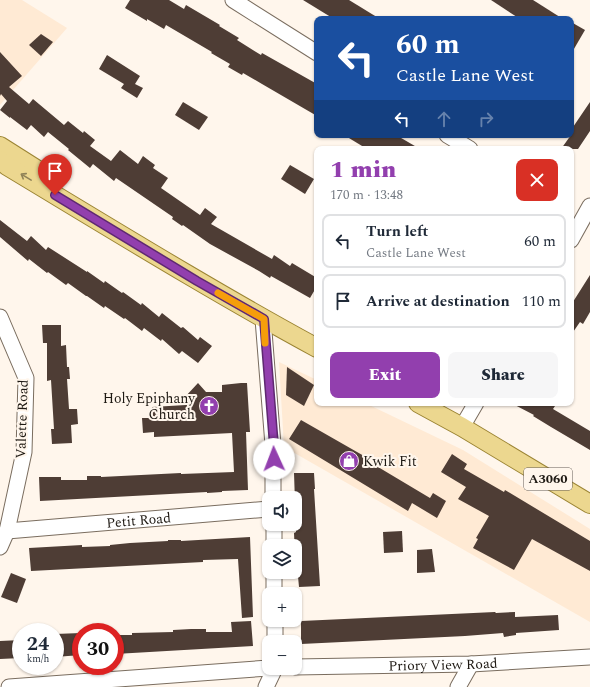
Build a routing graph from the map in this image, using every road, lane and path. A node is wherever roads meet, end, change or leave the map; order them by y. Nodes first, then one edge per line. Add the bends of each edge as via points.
1 (234, 0) edge
2 (314, 51) edge
3 (452, 138) edge
4 (0, 146) edge
5 (465, 146) edge
6 (0, 160) edge
7 (590, 206) edge
8 (577, 217) edge
9 (574, 228) edge
10 (0, 317) edge
11 (264, 319) junction
12 (314, 346) edge
13 (424, 406) edge
14 (474, 406) edge
15 (462, 427) junction
16 (273, 491) edge
17 (590, 504) edge
18 (262, 510) edge
19 (7, 531) junction
20 (0, 548) edge
21 (590, 657) edge
22 (471, 664) junction
23 (302, 667) edge
24 (262, 669) edge
25 (272, 675) edge
26 (9, 687) edge
27 (266, 687) edge
28 (458, 687) edge

1 - 2 street
3 - 5 street
4 - 11 main road
11 -> 6 main road via 197,281
7 - 8 street
8 - 9 street
10 - 19 street, Valette Road via 26,378 24,452
11 - 12 main road
11 - 16 street via 274,446
13 - 15 main road, A3060
14 - 15 street
15 - 17 main road, A3060
18 - 19 street, Petit Road
19 - 20 street, Valette Road
21 - 22 street, Priory View Road
22 - 23 street, Priory View Road
22 - 28 street
24 - 26 street
25 - 27 street

